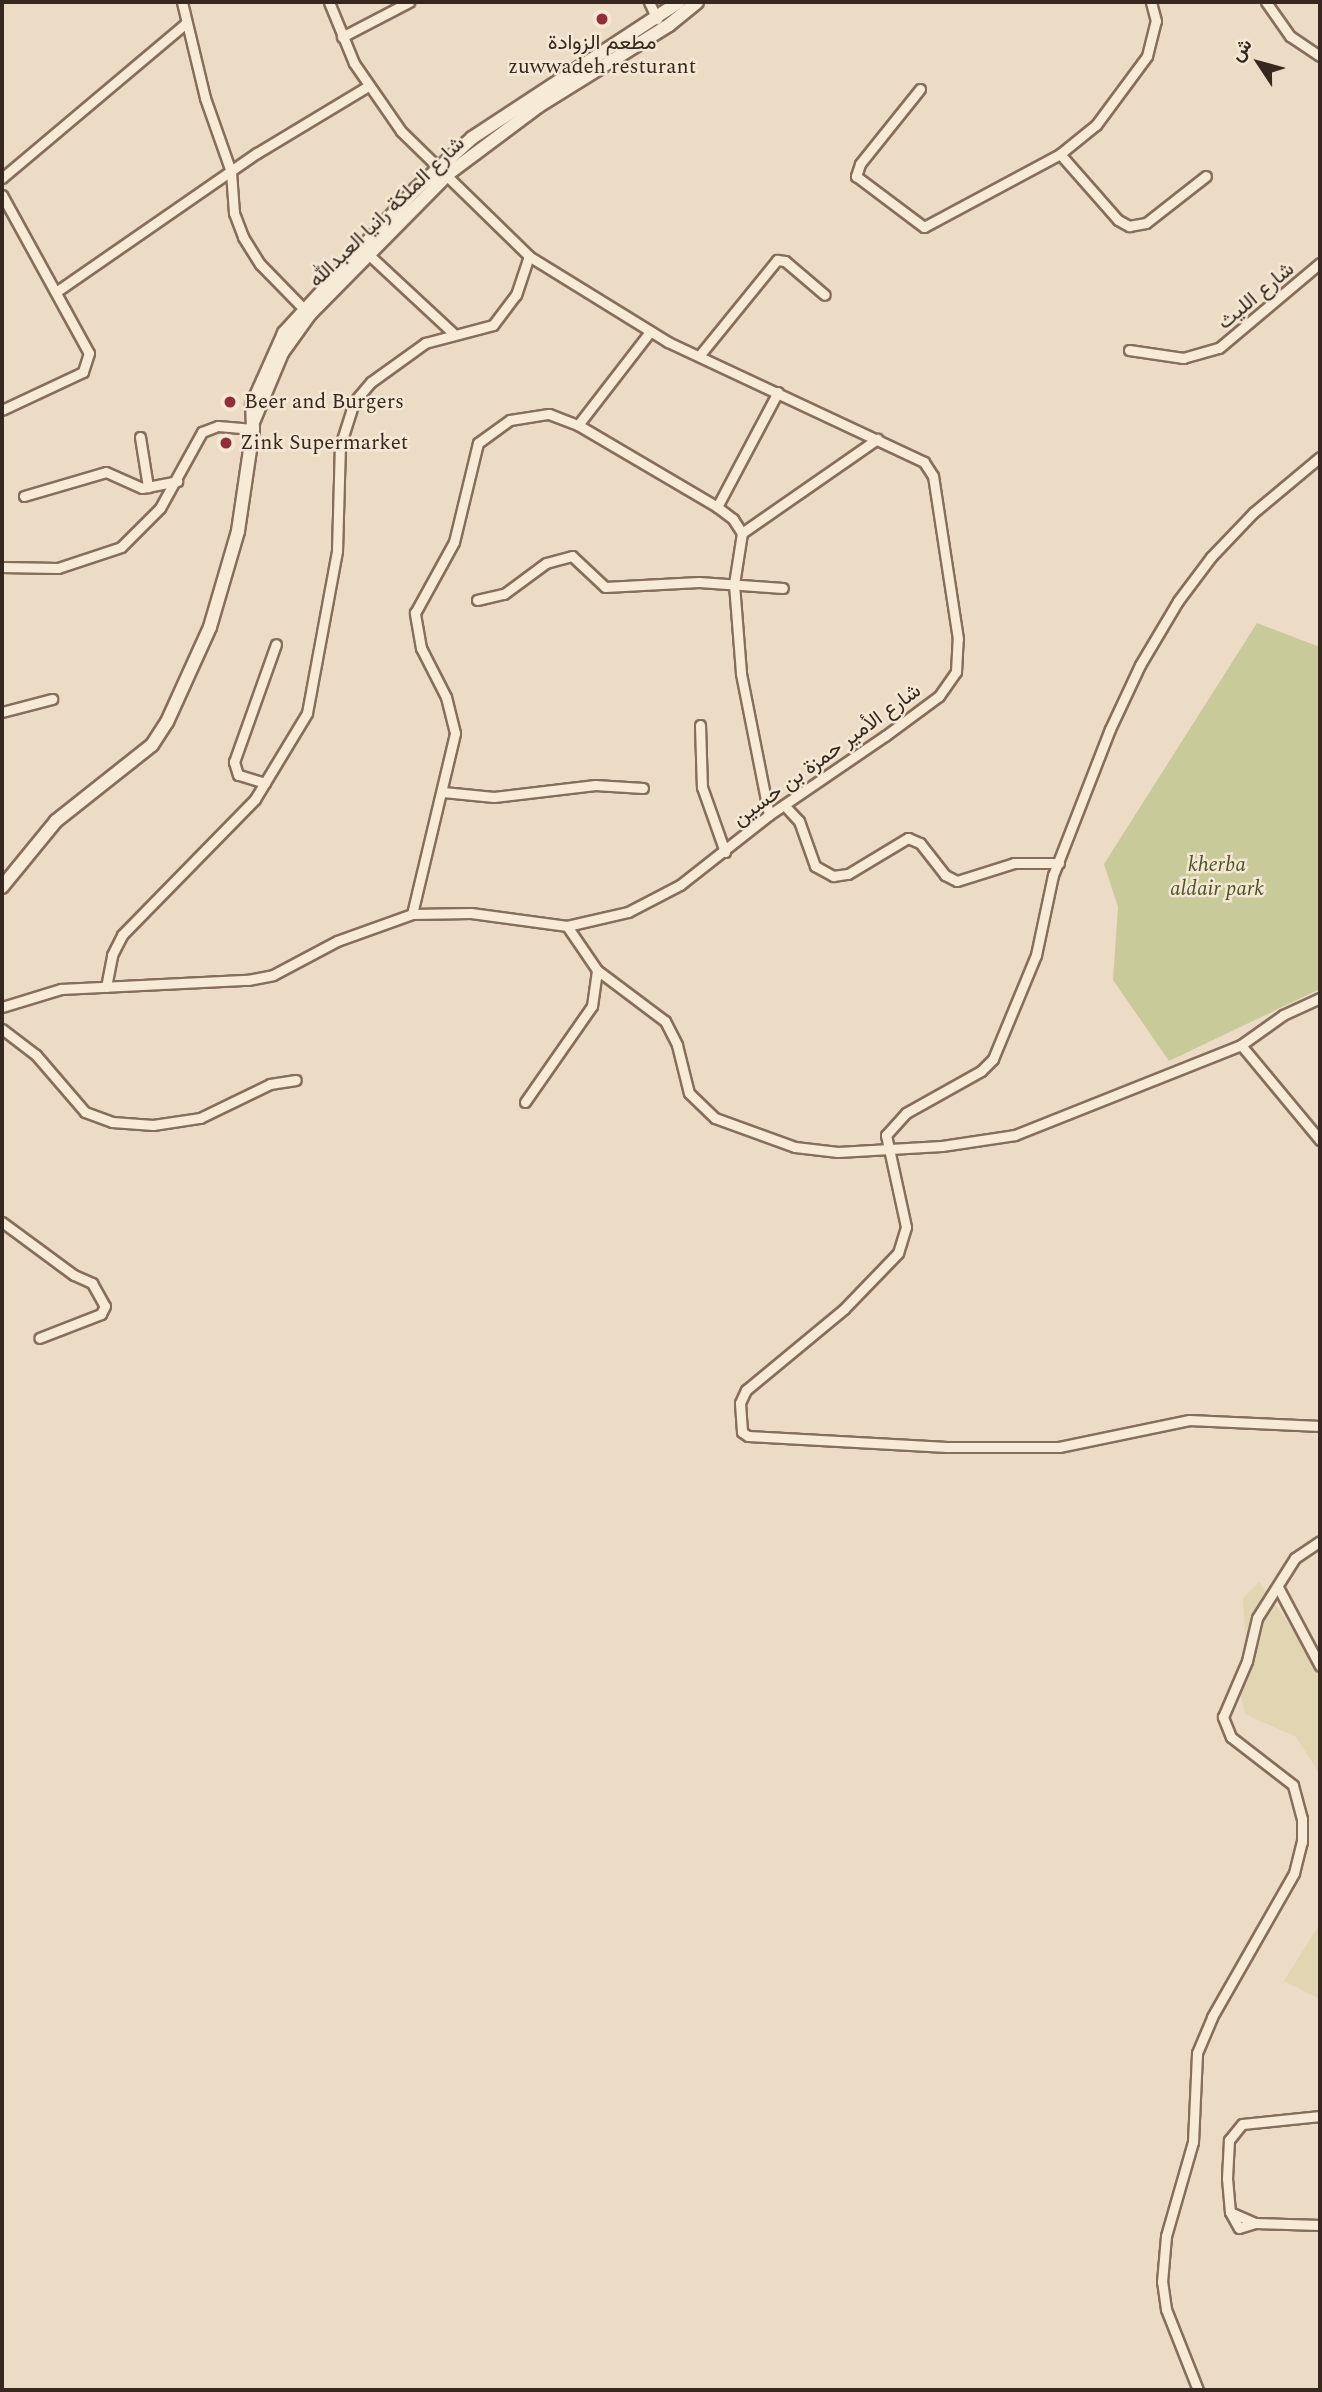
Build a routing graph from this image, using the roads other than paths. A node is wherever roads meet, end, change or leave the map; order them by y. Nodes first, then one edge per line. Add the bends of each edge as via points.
1 (182, 2) edge
2 (329, 2) edge
3 (409, 2) edge
4 (649, 2) edge
5 (679, 2) edge
6 (698, 2) edge
7 (1151, 2) edge
8 (1266, 2) edge
9 (657, 19) junction
10 (186, 23) junction
11 (342, 37) junction
12 (1320, 57) edge
13 (368, 86) junction
14 (920, 89) dead end
15 (1060, 154) junction
16 (444, 171) junction
17 (230, 172) junction
18 (1206, 176) dead end
19 (2, 178) edge
20 (2, 195) edge
21 (368, 254) junction
22 (529, 256) junction
23 (1320, 263) edge
24 (56, 292) junction
25 (825, 295) dead end
26 (303, 308) junction
27 (650, 332) junction
28 (453, 333) junction
29 (1129, 350) dead end
30 (699, 356) junction
31 (778, 392) junction
32 (2, 410) edge
33 (253, 424) junction
34 (578, 425) junction
35 (139, 437) dead end
36 (877, 439) junction
37 (1320, 457) edge
38 (177, 481) junction
39 (148, 486) junction
40 (24, 496) dead end
41 (716, 507) junction
42 (742, 533) junction
43 (2, 566) edge
44 (734, 584) junction
45 (783, 588) dead end
46 (477, 600) dead end
47 (276, 644) dead end
48 (52, 699) dead end
49 (2, 712) edge
50 (700, 725) dead end
51 (265, 783) junction
52 (643, 788) dead end
53 (443, 792) junction
54 (784, 805) junction
55 (769, 815) junction
56 (725, 852) junction
57 (1059, 863) junction
58 (2, 887) edge
59 (412, 914) junction
60 (567, 926) junction
61 (597, 970) junction
62 (106, 987) junction
63 (1320, 998) edge
64 (2, 1007) edge
65 (2, 1029) edge
66 (1241, 1045) junction
67 (296, 1080) dead end
68 (526, 1102) dead end
69 (1320, 1140) edge
70 (887, 1149) junction
71 (2, 1222) edge
72 (39, 1338) dead end
73 (1320, 1426) edge
74 (1320, 1541) edge
75 (1278, 1587) junction
76 (1320, 1666) edge
77 (1320, 2116) edge
78 (1320, 2225) edge
79 (1198, 2390) edge

1 - 10 street
2 - 11 street, شارع الأمير حمزة بن حسين
3 - 11 street
4 - 9 street
5 - 9 main road, شارع الملكة رانيا العبدالله
6 - 16 main road, شارع الملكة رانيا العبدالله
7 - 15 street via 1156,21 1147,56 1096,125
8 - 12 street via 1290,36
9 - 16 main road, شارع الملكة رانيا العبدالله via 523,101
10 - 17 street
10 - 19 street
11 - 13 street, شارع الأمير حمزة بن حسين
13 - 16 street, شارع الأمير حمزة بن حسين via 418,150
13 - 17 street
14 - 15 street via 860,164 856,176 919,227
15 - 18 street via 1118,220 1129,226 1146,223
16 - 21 main road, شارع الملكة رانيا العبدالله
16 - 22 street, شارع الأمير حمزة بن حسين
16 - 26 main road, شارع الملكة رانيا العبدالله
17 - 24 street
17 - 26 street via 234,213 251,254
20 - 24 street
21 - 28 street
21 - 33 main road, شارع الملكة رانيا العبدالله via 292,338
22 - 27 street, شارع الأمير حمزة بن حسين
22 - 28 street via 516,295 502,318 483,330
23 - 29 street, شارع الليث via 1219,348 1183,358
24 - 32 street via 85,344 89,362 83,372 61,385
25 - 30 street via 785,261 777,260
26 - 33 main road, شارع الملكة رانيا العبدالله via 267,362 252,405
27 - 30 street, شارع الأمير حمزة بن حسين
27 - 34 street
28 - 51 street via 425,343 371,382 347,416 340,446 337,551 316,680 297,734
30 - 31 street, شارع الأمير حمزة بن حسين
31 - 36 street, شارع الأمير حمزة بن حسين
31 - 41 street
33 - 38 street via 206,428
33 - 58 main road, شارع الملكة رانيا العبدالله via 238,531 224,580 210,627 167,722 152,745 56,821
34 - 41 street
34 - 53 street via 549,414 522,416 495,427 472,455 454,542 415,613 421,648 455,725
35 - 39 street
36 - 42 street
36 - 54 street, شارع الأمير حمزة بن حسين via 914,454 933,476 958,639 956,672 939,696
37 - 57 street via 1253,513 1178,601 1110,729
38 - 39 street
38 - 43 street via 152,520 121,547 58,568
39 - 40 street via 139,488 106,472
41 - 42 street via 733,519
42 - 44 street
44 - 45 street
44 - 46 street via 604,587 572,556 546,563 504,594
44 - 55 street via 744,700
47 - 51 street via 234,762 238,775
48 - 49 street
50 - 56 street via 702,787
51 - 62 street via 240,815 122,935 112,955
52 - 53 street via 595,785 494,797
53 - 59 street
54 - 55 street, شارع الأمير حمزة بن حسين
54 - 57 street via 803,828 812,862 828,875 848,874 908,838 957,881 1014,863
55 - 56 street, شارع الأمير حمزة بن حسين
56 - 60 street, شارع الأمير حمزة بن حسين via 657,899 592,923
57 - 70 street via 1036,955 998,1049 981,1071 897,1120 886,1135
59 - 60 street, شارع الأمير حمزة بن حسين via 471,913
59 - 62 street, شارع الأمير حمزة بن حسين via 337,941 273,975
60 - 61 street
61 - 68 street via 589,1014
61 - 70 street via 665,1021 677,1045 688,1093 715,1118 794,1147 838,1152
62 - 64 street, شارع الأمير حمزة بن حسين via 61,989
63 - 66 street via 1283,1015
65 - 67 street via 36,1055 85,1112 112,1122 153,1125 200,1118 270,1084
66 - 69 street
66 - 70 street via 1015,1135
70 - 73 street via 904,1215 905,1240 862,1293 746,1390 740,1403 744,1435 1035,1449 1189,1420
71 - 72 street via 92,1283 105,1306 101,1314
74 - 75 street via 1302,1550
75 - 76 street
75 - 79 street via 1254,1625 1247,1661 1224,1709 1224,1725 1231,1737 1291,1782 1302,1819 1302,1842 1294,1873 1212,2017 1197,2053 1193,2142 1166,2236 1162,2283 1166,2309
77 - 78 street via 1248,2122 1237,2127 1227,2155 1230,2213 1255,2223

